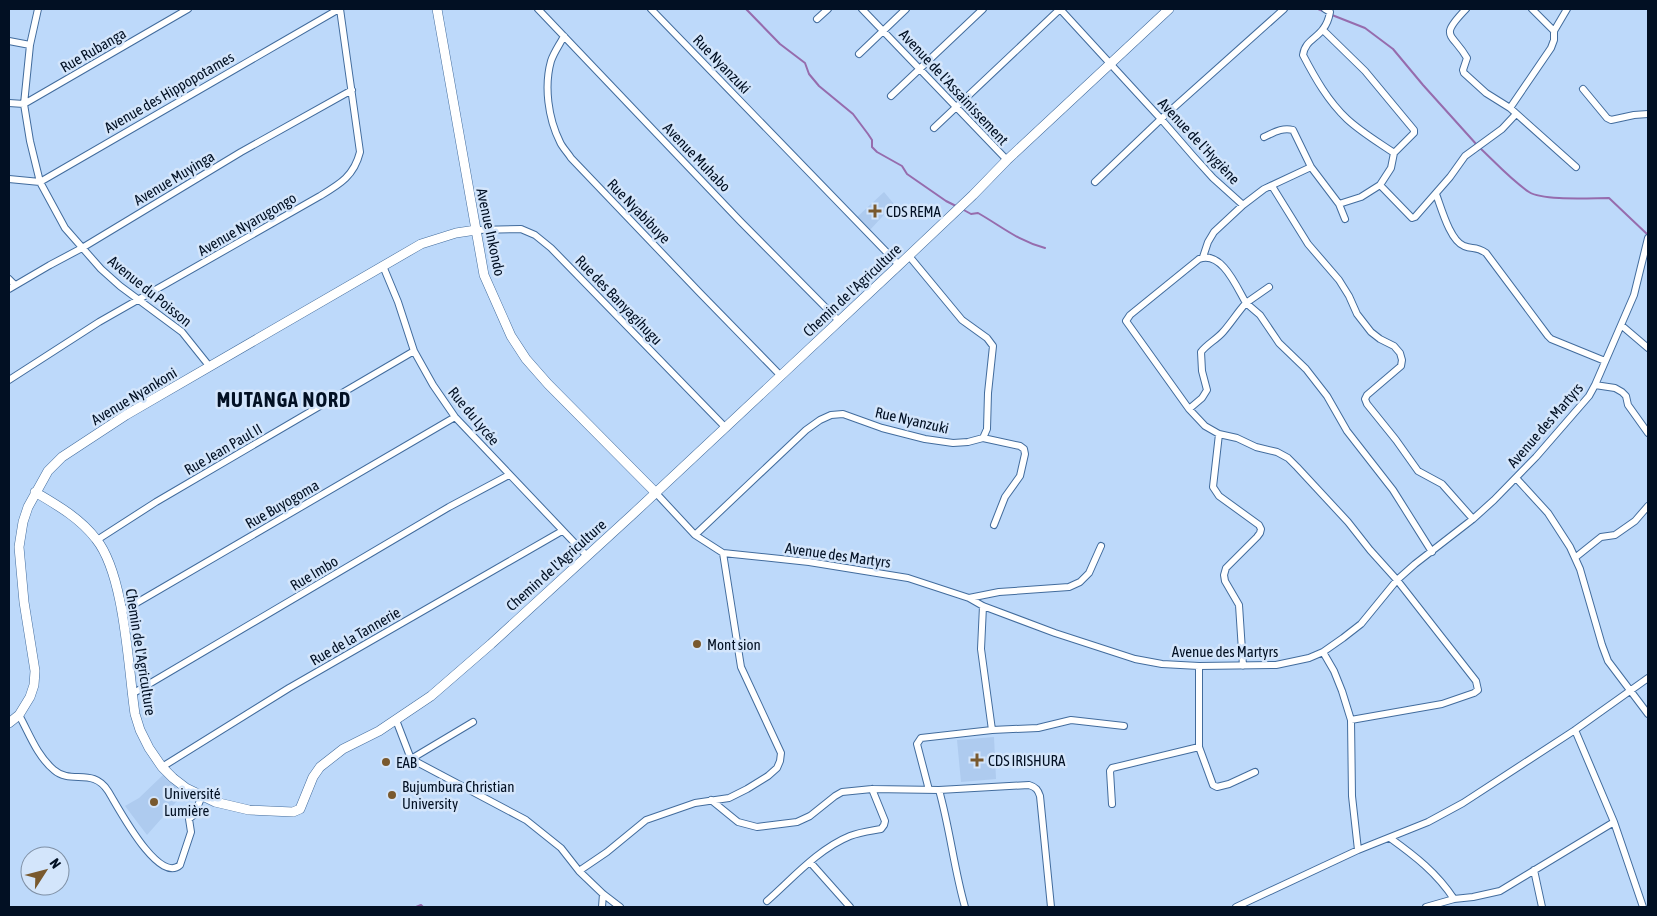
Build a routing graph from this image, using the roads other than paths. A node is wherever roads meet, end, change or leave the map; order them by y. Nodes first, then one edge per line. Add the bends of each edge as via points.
1 (38, 9) edge
2 (188, 9) edge
3 (339, 9) edge
4 (437, 9) edge
5 (538, 9) edge
6 (651, 9) edge
7 (828, 9) edge
8 (862, 9) edge
9 (906, 9) edge
10 (983, 9) edge
11 (1060, 9) edge
12 (1169, 9) edge
13 (1284, 9) edge
14 (1324, 9) edge
15 (1466, 9) edge
16 (1532, 9) edge
17 (1567, 9) edge
18 (817, 19) dead end
19 (884, 30) junction
20 (1323, 30) junction
21 (1554, 30) junction
22 (564, 36) junction
23 (9, 41) edge
24 (30, 46) junction
25 (859, 54) dead end
26 (1109, 64) junction
27 (919, 70) junction
28 (1583, 89) dead end
29 (352, 90) junction
30 (891, 96) dead end
31 (9, 103) edge
32 (24, 104) junction
33 (955, 107) junction
34 (1510, 108) junction
35 (1516, 114) junction
36 (1648, 114) edge
37 (1161, 119) junction
38 (934, 128) dead end
39 (1264, 137) dead end
40 (1394, 153) junction
41 (1006, 160) junction
42 (1311, 167) junction
43 (1576, 168) dead end
44 (9, 180) edge
45 (40, 182) junction
46 (1095, 182) dead end
47 (1272, 186) junction
48 (1380, 186) junction
49 (1436, 194) junction
50 (1339, 204) junction
51 (1243, 205) junction
52 (1345, 219) dead end
53 (476, 230) junction
54 (1648, 238) edge
55 (82, 248) junction
56 (909, 256) junction
57 (1203, 257) junction
58 (899, 265) junction
59 (383, 266) junction
60 (9, 279) edge
61 (15, 285) junction
62 (1269, 287) dead end
63 (9, 289) edge
64 (139, 300) junction
65 (1246, 303) junction
66 (839, 321) junction
67 (1621, 325) junction
68 (1648, 348) edge
69 (414, 351) junction
70 (1605, 361) junction
71 (210, 367) junction
72 (781, 376) junction
73 (9, 380) edge
74 (1596, 385) junction
75 (1189, 409) junction
76 (455, 417) junction
77 (726, 428) junction
78 (1648, 433) edge
79 (1219, 434) junction
80 (983, 438) junction
81 (509, 475) junction
82 (1516, 478) junction
83 (35, 492) junction
84 (656, 492) junction
85 (1648, 506) edge
86 (1473, 520) junction
87 (994, 525) dead end
88 (562, 531) junction
89 (695, 535) junction
90 (97, 540) junction
91 (1101, 546) dead end
92 (1432, 552) junction
93 (723, 553) junction
94 (587, 556) junction
95 (1576, 558) junction
96 (1397, 580) junction
97 (969, 598) junction
98 (983, 606) junction
99 (121, 612) junction
100 (1322, 652) junction
101 (1199, 666) junction
102 (1243, 666) junction
103 (1648, 678) edge
104 (1631, 690) junction
105 (132, 694) junction
106 (1648, 714) edge
107 (19, 715) junction
108 (396, 720) junction
109 (1351, 720) junction
110 (473, 722) dead end
111 (9, 723) edge
112 (1124, 726) dead end
113 (992, 730) junction
114 (1575, 730) junction
115 (1199, 747) junction
116 (411, 760) junction
117 (162, 767) junction
118 (1255, 772) dead end
119 (872, 789) junction
120 (929, 790) junction
121 (939, 790) junction
122 (202, 796) junction
123 (711, 800) junction
124 (1112, 804) dead end
125 (1614, 822) junction
126 (1390, 838) junction
127 (1358, 850) junction
128 (810, 862) junction
129 (1534, 870) junction
130 (579, 871) junction
131 (603, 894) junction
132 (1454, 899) junction
133 (767, 902) dead end
134 (602, 907) edge
135 (620, 907) edge
136 (850, 907) edge
137 (966, 907) edge
138 (1051, 907) edge
139 (1236, 907) edge
140 (1426, 907) edge
141 (1542, 907) edge
142 (1643, 907) edge

1 - 24 street, Avenue du Poisson
2 - 32 street, Rue Rubanga
3 - 29 street, Avenue Nyarugongo
3 - 45 street, Avenue des Hippopotames
4 - 53 street, Avenue Inkondo
5 - 22 street, Avenue Muhabo
6 - 58 street, Rue Nyanzuki
7 - 18 street
8 - 19 street, Avenue de l'Assainissement
9 - 19 street
10 - 27 street
11 - 26 street, Avenue de l'Hygiène
11 - 33 street
12 - 26 street, Chemin de l'Agriculture
13 - 37 street
14 - 20 street via 1330,12
15 - 34 street via 1449,30 1467,58 1464,73 1486,93
16 - 21 street
17 - 21 street
19 - 25 street
19 - 27 street, Avenue de l'Assainissement
20 - 40 street via 1365,71 1414,130 1413,135
20 - 40 street via 1306,44 1303,55 1319,86 1347,120
21 - 34 street via 1551,48
22 - 66 street, Avenue Muhabo
22 - 72 street, Rue Nyabibuye via 552,60 548,82 548,100 560,143
23 - 24 street
24 - 32 street, Avenue du Poisson
26 - 37 street, Avenue de l'Hygiène
26 - 41 street, Chemin de l'Agriculture
27 - 30 street
27 - 33 street, Avenue de l'Assainissement
28 - 36 street via 1610,120
29 - 55 street, Avenue Muyinga via 240,152
29 - 64 street, Avenue Nyarugongo via 360,152 351,173 320,196
31 - 32 street
32 - 45 street, Avenue du Poisson
33 - 38 street
33 - 41 street, Avenue de l'Assainissement
34 - 35 street
35 - 43 street
35 - 49 street via 1502,129 1465,156
37 - 46 street
37 - 51 street, Avenue de l'Hygiène via 1213,178
39 - 42 street via 1282,129 1293,130
40 - 48 street via 1391,168
41 - 56 street, Chemin de l'Agriculture
42 - 47 street, Avenue de l'Hygiène
42 - 50 street
44 - 45 street
45 - 55 street, Avenue du Poisson via 65,228
47 - 51 street, Avenue de l'Hygiène
47 - 86 street via 1308,244 1350,296 1357,314 1371,332 1394,346 1400,354 1401,366 1367,396 1367,404 1418,471 1442,484
48 - 49 street via 1412,218
48 - 50 street
49 - 70 street via 1454,237 1462,245 1486,253 1551,339
50 - 52 street
51 - 57 street via 1214,232
53 - 59 street, Avenue Nyankoni via 434,239
53 - 77 street, Rue des Banyagihugu via 522,229 535,235
53 - 84 street, Avenue Inkondo via 484,275 497,308 526,359
54 - 67 street, Avenue des Martyrs via 1634,295
55 - 61 street, Avenue Muyinga
55 - 64 street, Avenue du Poisson
56 - 58 street, Chemin de l'Agriculture
56 - 80 street via 962,320 993,346 987,429
57 - 65 street via 1218,261 1224,267
57 - 75 street via 1126,320
58 - 66 street, Chemin de l'Agriculture
59 - 69 street, Rue du Lycée
59 - 71 street, Avenue Nyankoni
60 - 61 street
61 - 63 street, Avenue Muyinga
62 - 65 street
64 - 71 street, Avenue du Poisson via 182,332
64 - 73 street, Avenue Nyarugongo
65 - 75 street via 1223,332 1201,352 1207,390
65 - 92 street via 1260,315 1279,343 1306,369 1327,396
66 - 72 street, Chemin de l'Agriculture
67 - 68 street
67 - 70 street, Avenue des Martyrs
69 - 76 street, Rue du Lycée
69 - 90 street, Rue Jean Paul II
70 - 74 street, Avenue des Martyrs
71 - 83 street, Avenue Nyankoni via 126,415 62,457
72 - 77 street, Chemin de l'Agriculture
74 - 78 street via 1622,392
74 - 82 street, Avenue des Martyrs
75 - 79 street via 1205,426
76 - 81 street, Rue du Lycée
76 - 99 street, Rue Buyogoma
77 - 84 street, Chemin de l'Agriculture
79 - 96 street via 1288,458
79 - 102 street via 1213,488 1261,529 1226,568 1224,575 1239,605
80 - 87 street via 1020,446 1025,454 1020,476 1005,497
80 - 89 street, Rue Nyanzuki via 953,443 882,428 843,414 831,414 806,430
81 - 88 street, Rue du Lycée
81 - 105 street, Rue Imbo
82 - 86 street, Avenue des Martyrs
82 - 95 street via 1548,512
83 - 90 street, Chemin de l'Agriculture via 84,525
83 - 107 street, Avenue Nyankoni via 23,522 19,547 35,671 34,685
84 - 89 street, Avenue des Martyrs
84 - 94 street, Chemin de l'Agriculture
85 - 95 street via 1615,535 1602,538
86 - 92 street, Avenue des Martyrs
88 - 94 street, Rue du Lycée
88 - 117 street, Rue de la Tannerie via 289,688
89 - 93 street, Avenue des Martyrs
90 - 99 street, Chemin de l'Agriculture via 111,567
91 - 97 street via 1088,573 1069,587 999,592
92 - 96 street, Avenue des Martyrs
93 - 97 street, Avenue des Martyrs via 900,576
93 - 123 street via 742,666 781,753 777,768 768,776 729,798
94 - 108 street, Chemin de l'Agriculture via 431,696
95 - 104 street via 1608,661
96 - 100 street, Avenue des Martyrs via 1361,624
96 - 109 street via 1476,681 1478,690 1442,704
97 - 98 street, Avenue des Martyrs
98 - 101 street, Avenue des Martyrs via 1135,659
98 - 113 street via 982,649
99 - 105 street, Chemin de l'Agriculture
100 - 102 street, Avenue des Martyrs via 1291,663
100 - 109 street via 1334,671
101 - 102 street, Avenue des Martyrs
101 - 115 street
103 - 104 street
104 - 106 street
104 - 114 street
105 - 117 street, Chemin de l'Agriculture via 140,730
107 - 111 street, Avenue Nyankoni
107 - 122 street via 40,754 54,771 102,783 141,844 167,868 180,865 191,832 189,819
108 - 116 street
108 - 122 street, Chemin de l'Agriculture via 343,749 320,767 297,811 249,810
109 - 127 street via 1352,796
110 - 116 street
112 - 113 street via 1071,720 1038,728
113 - 120 street via 921,738 917,744
114 - 125 street
114 - 126 street via 1463,803
115 - 118 street via 1210,780 1217,788
115 - 124 street via 1112,768
116 - 130 street via 526,820 561,848
117 - 122 street, Chemin de l'Agriculture via 186,788
119 - 120 street
119 - 123 street via 842,792 798,822 757,827 738,822
119 - 128 street via 885,821 881,829 850,836
120 - 121 street
121 - 137 street
121 - 138 street via 1029,785 1038,790
123 - 130 street via 646,820
125 - 129 street
125 - 142 street
126 - 127 street
126 - 132 street via 1422,861
127 - 139 street
128 - 133 street
128 - 136 street
129 - 132 street via 1500,891
129 - 141 street
130 - 131 street
131 - 134 street
131 - 135 street
132 - 140 street

